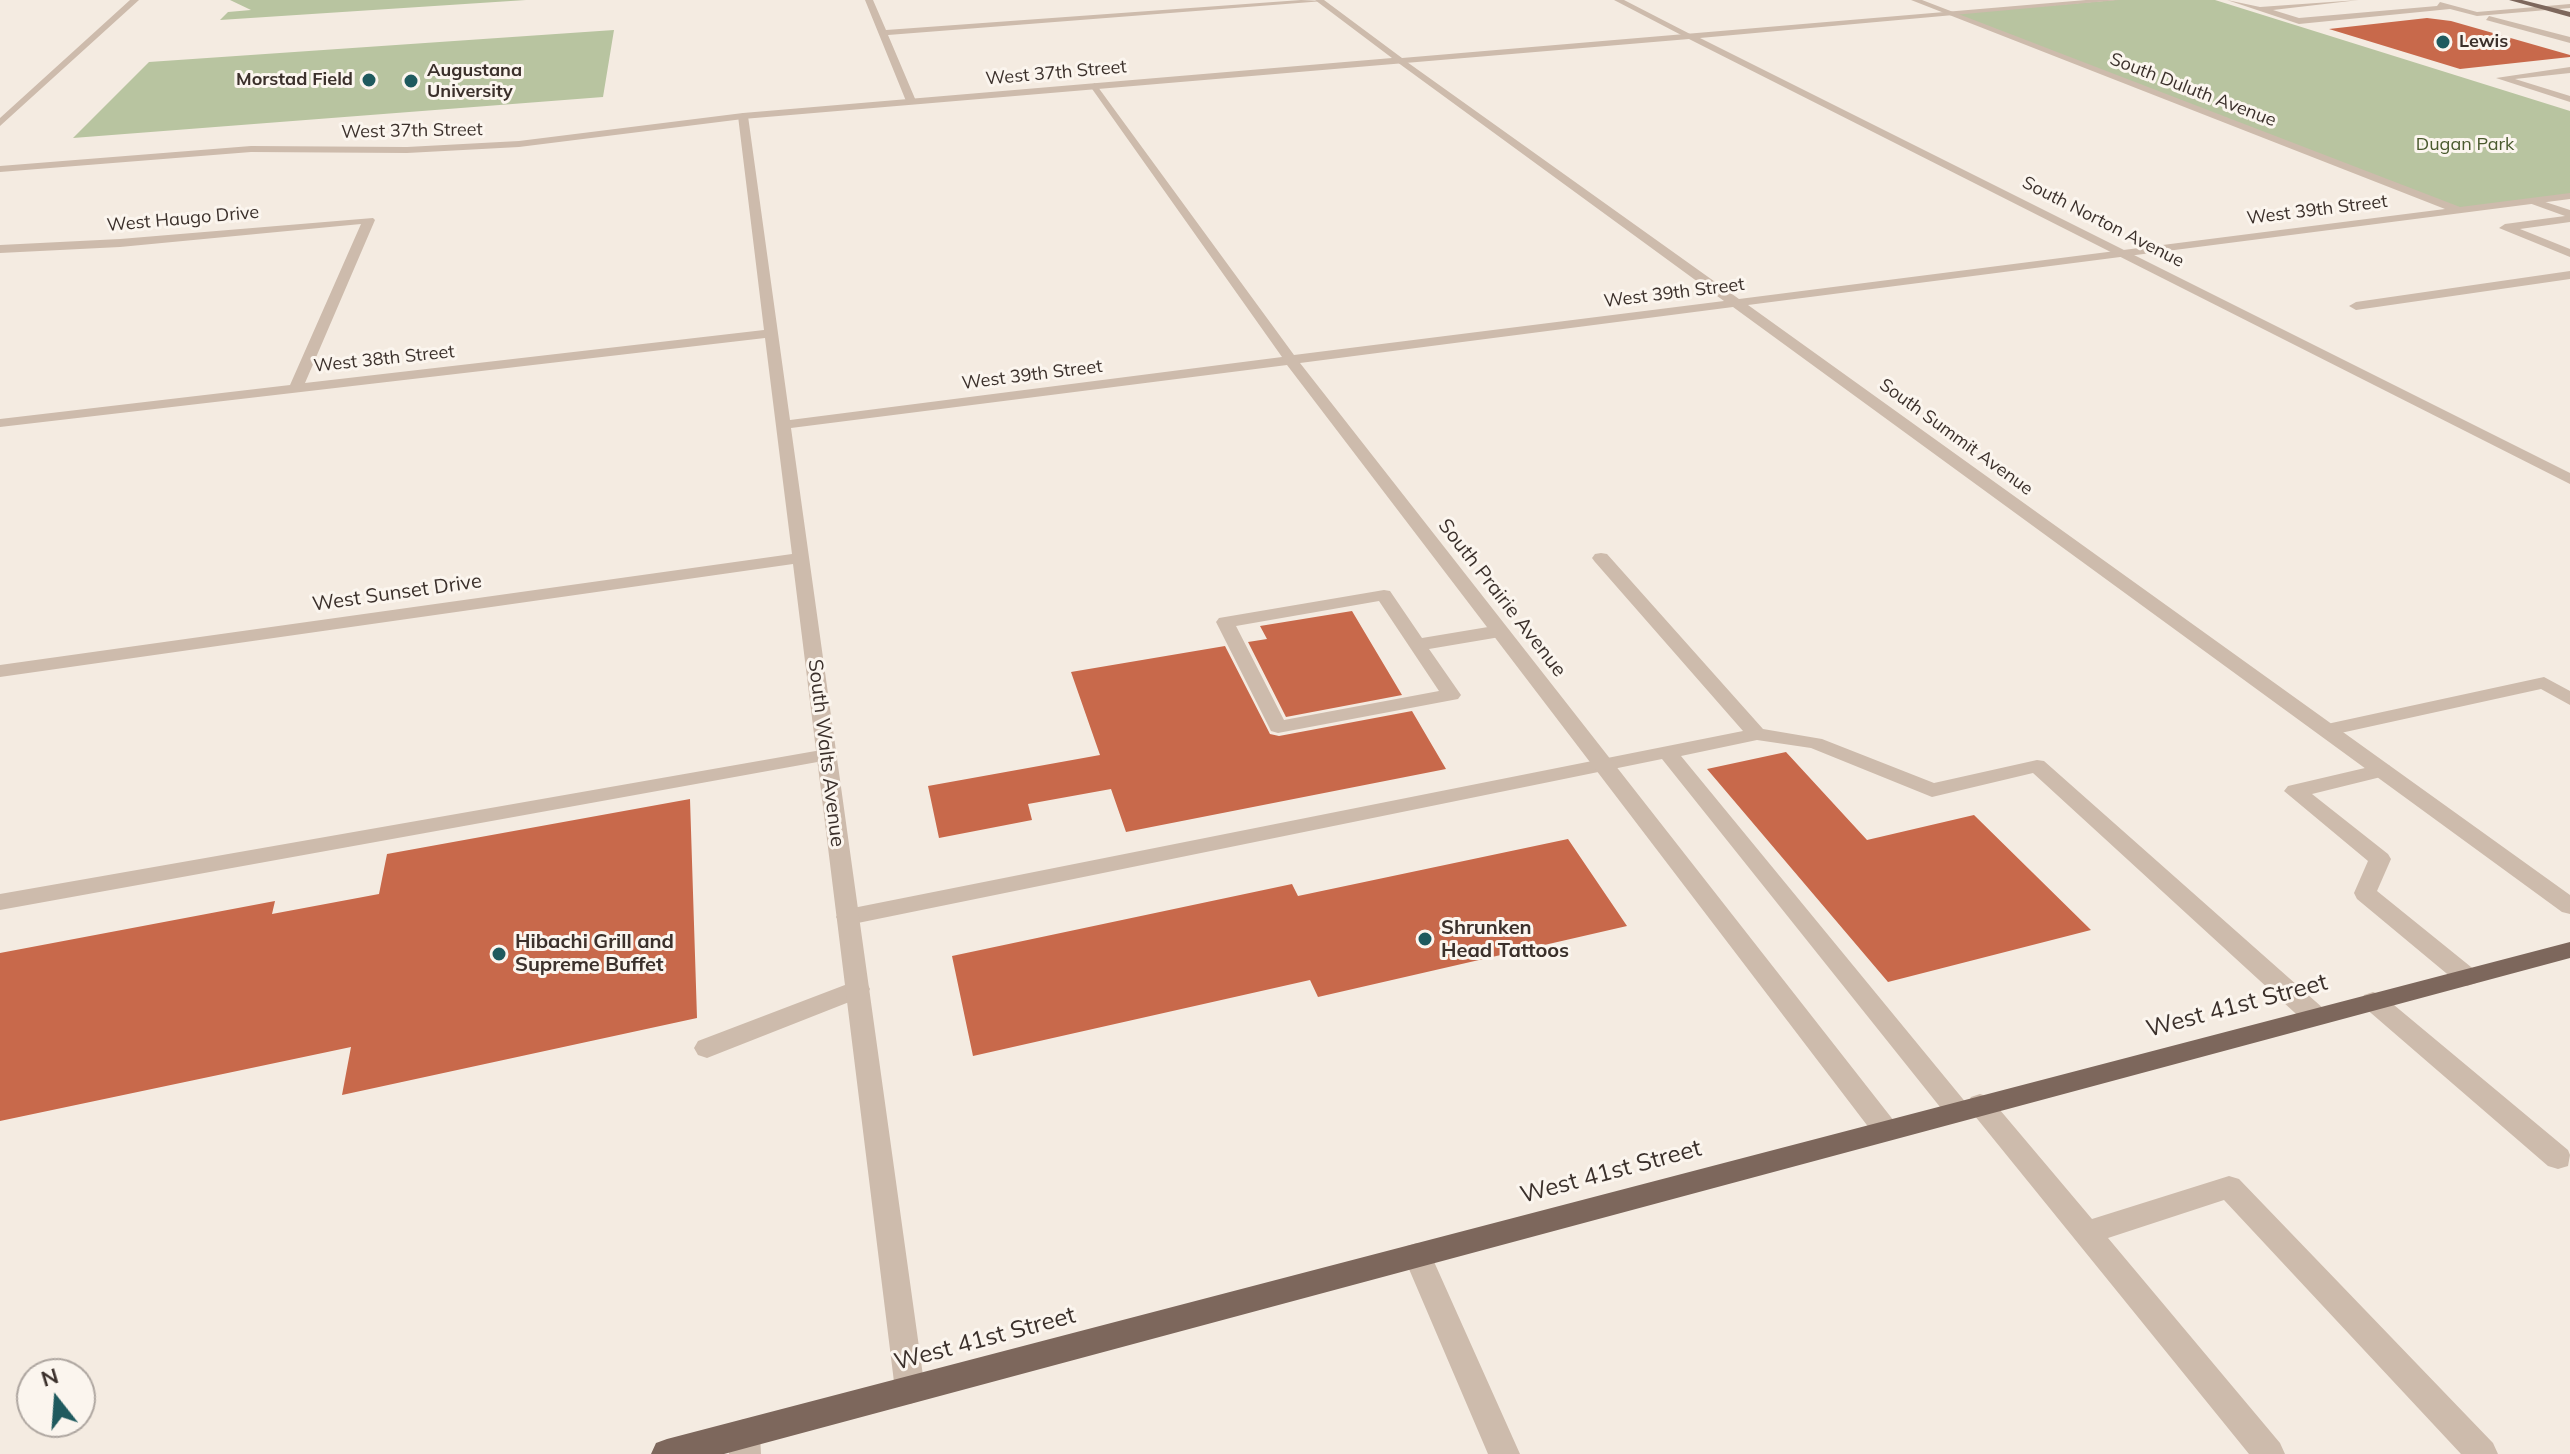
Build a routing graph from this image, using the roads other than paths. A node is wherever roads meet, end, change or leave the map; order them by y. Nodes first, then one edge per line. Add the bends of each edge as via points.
1 (135, 0) edge
2 (869, 0) edge
3 (1320, 0) edge
4 (1618, 0) edge
5 (1915, 0) edge
6 (2115, 0) edge
7 (2231, 0) edge
8 (2355, 0) edge
9 (2423, 0) edge
10 (2513, 0) edge
11 (2570, 6) edge
12 (2450, 7) junction
13 (2544, 8) junction
14 (2260, 9) junction
15 (1951, 14) junction
16 (2477, 14) junction
17 (2570, 15) edge
18 (885, 33) junction
19 (1690, 36) junction
20 (2570, 40) edge
21 (1400, 60) junction
22 (2570, 70) edge
23 (2558, 85) dead end
24 (1095, 86) junction
25 (2535, 88) junction
26 (2570, 99) edge
27 (911, 101) junction
28 (743, 116) junction
29 (0, 123) edge
30 (0, 169) edge
31 (2570, 196) edge
32 (2533, 201) junction
33 (2459, 210) junction
34 (2570, 217) edge
35 (0, 249) edge
36 (2123, 252) junction
37 (2570, 253) edge
38 (2570, 275) edge
39 (1736, 303) junction
40 (2356, 306) dead end
41 (771, 333) junction
42 (1290, 359) junction
43 (296, 387) junction
44 (0, 423) edge
45 (783, 425) junction
46 (2570, 479) edge
47 (801, 558) junction
48 (1601, 558) dead end
49 (1500, 631) junction
50 (1417, 645) junction
51 (0, 671) edge
52 (2570, 699) edge
53 (2327, 730) junction
54 (1757, 734) junction
55 (1668, 753) junction
56 (827, 755) junction
57 (1601, 763) junction
58 (2382, 770) junction
59 (0, 902) edge
60 (2570, 906) edge
61 (848, 917) junction
62 (2570, 950) edge
63 (2467, 977) junction
64 (858, 989) junction
65 (2373, 1001) junction
66 (2315, 1016) junction
67 (707, 1048) dead end
68 (1968, 1107) junction
69 (1885, 1129) junction
70 (2558, 1158) dead end
71 (2086, 1233) junction
72 (1417, 1255) junction
73 (910, 1390) junction
74 (745, 1444) edge
75 (667, 1454) edge
76 (1504, 1454) edge
77 (2269, 1454) edge
78 (2482, 1454) edge

1 - 29 street
2 - 18 street
3 - 18 street
3 - 21 street, South Summit Avenue
4 - 19 street, South Norton Avenue
5 - 15 street, South Duluth Avenue
6 - 15 street, West 37th Street
7 - 14 street
8 - 14 street
9 - 12 street
10 - 13 main road
11 - 13 street
12 - 14 street via 2299,21
12 - 16 street
13 - 16 street
13 - 17 main road
15 - 19 street, West 37th Street
15 - 33 street, South Duluth Avenue
16 - 20 street
18 - 27 street
19 - 21 street, West 37th Street
19 - 36 street, South Norton Avenue
21 - 24 street, West 37th Street
21 - 39 street, South Summit Avenue
22 - 25 street via 2501,78
23 - 25 street
24 - 27 street, West 37th Street
24 - 42 street, South Prairie Avenue
25 - 26 street
27 - 28 street, West 37th Street
28 - 30 street, West 37th Street via 519,144 251,149
28 - 41 street, South Walts Avenue
31 - 32 street, West 39th Street
32 - 33 street, West 39th Street
32 - 34 street
33 - 36 street, West 39th Street
34 - 37 street via 2505,228
35 - 43 street, West Haugo Drive via 369,220
36 - 39 street, West 39th Street
36 - 46 street, South Norton Avenue
38 - 40 street
39 - 42 street, West 39th Street
39 - 53 street, South Summit Avenue
41 - 43 street, West 38th Street
41 - 45 street, South Walts Avenue
42 - 45 street, West 39th Street
42 - 49 street, South Prairie Avenue
43 - 44 street, West 38th Street
45 - 47 street, South Walts Avenue
47 - 51 street, West Sunset Drive
47 - 56 street, South Walts Avenue
48 - 54 street
49 - 50 street
49 - 57 street, South Prairie Avenue
50 - 50 street via 1451,695 1278,727 1225,622 1384,595
52 - 53 street via 2544,683
53 - 58 street, South Summit Avenue
54 - 55 street
54 - 66 street via 1815,743 1932,790 2037,766
55 - 57 street
55 - 68 street
56 - 59 street
56 - 61 street, South Walts Avenue
57 - 61 street
57 - 69 street, South Prairie Avenue
58 - 60 street, South Summit Avenue
58 - 63 street via 2295,791 2380,859 2365,893
61 - 64 street, South Walts Avenue
62 - 63 main road, West 41st Street
63 - 65 main road, West 41st Street
64 - 67 street
64 - 73 street, South Walts Avenue
65 - 66 main road, West 41st Street
65 - 70 street
66 - 68 main road, West 41st Street
68 - 69 main road, West 41st Street
68 - 71 street
69 - 72 main road, West 41st Street
71 - 77 street
71 - 78 street via 2229,1187
72 - 73 main road, West 41st Street
72 - 76 street
73 - 74 main road, West 41st Street
74 - 75 main road, West 41st Street

